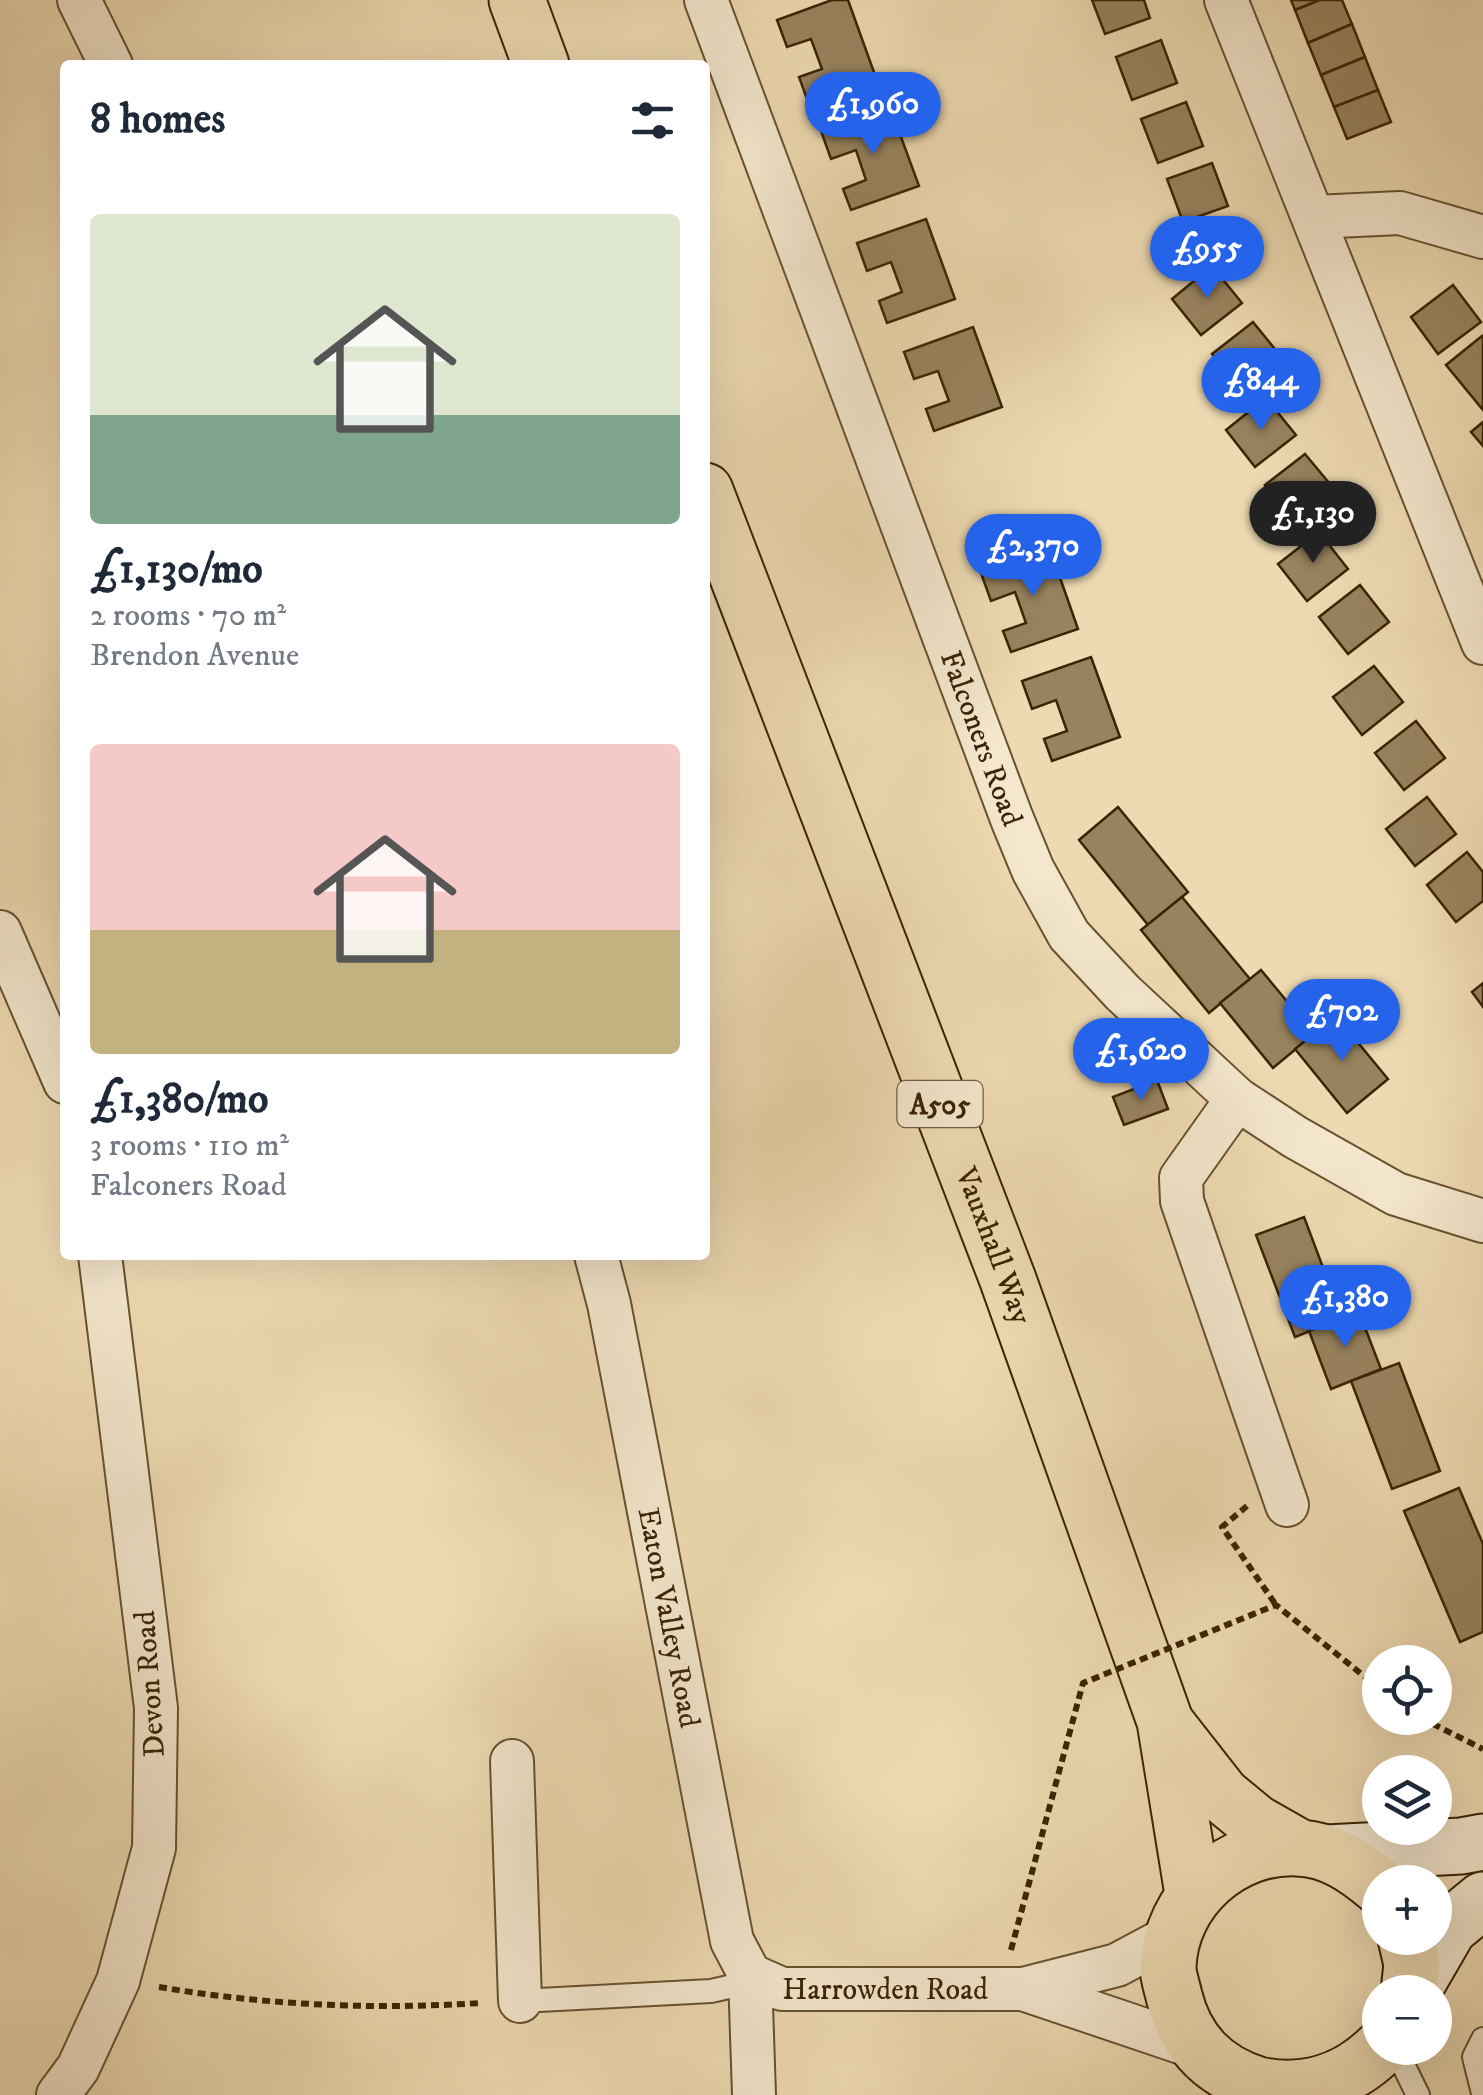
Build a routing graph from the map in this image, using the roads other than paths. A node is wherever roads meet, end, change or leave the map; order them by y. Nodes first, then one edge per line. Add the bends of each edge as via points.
1 (79, 0) edge
2 (516, 0) edge
3 (706, 0) edge
4 (1226, 0) edge
5 (109, 60) edge
6 (539, 60) edge
7 (1314, 217) junction
8 (1483, 237) edge
9 (710, 503) edge
10 (1483, 643) edge
11 (0, 932) edge
12 (60, 1070) edge
13 (1238, 1099) junction
14 (1483, 1221) edge
15 (101, 1260) edge
16 (597, 1260) edge
17 (1287, 1504) dead end
18 (1164, 1722) junction
19 (512, 1760) dead end
20 (1483, 1842) edge
21 (1314, 1850) junction
22 (1362, 1872) edge
23 (1483, 1900) edge
24 (1183, 1915) junction
25 (1017, 1970) junction
26 (750, 1975) junction
27 (1421, 1975) edge
28 (520, 2001) joint
29 (1483, 2039) edge
30 (1208, 2068) edge
31 (1364, 2069) edge
32 (1483, 2093) edge
33 (58, 2095) edge
34 (754, 2095) edge
35 (1418, 2095) edge

1 - 5 street
2 - 6 main road
3 - 13 street, Falconers Road via 1033,870 1068,935
4 - 7 street
7 - 8 street via 1400,213
7 - 10 street
9 - 18 main road, Vauxhall Way / A505 via 1008,1280
11 - 12 street
13 - 14 street, Falconers Road via 1396,1194
13 - 17 street via 1180,1178 1182,1201
15 - 33 street, Devon Road via 156,1708 154,1848 118,1981 78,2068
16 - 26 street, Eaton Valley Road via 732,1941
18 - 21 main road, Vauxhall Way / A505 via 1222,1795 1256,1823
18 - 24 main road, Vauxhall Way / A505
19 - 28 street
20 - 21 street
21 - 22 main road, Vauxhall Way
21 - 24 main road via 1269,1849 1232,1862
23 - 27 street via 1450,1928
24 - 25 street, Harrowden Road via 1117,1965
24 - 30 main road, Vauxhall Way via 1168,1970 1180,2023
25 - 26 street, Harrowden Road via 782,1989
25 - 30 street, Harrowden Road
26 - 28 lane via 711,1991
26 - 34 street
29 - 32 lane via 1474,2058
30 - 31 main road via 1274,2090 1314,2088
31 - 35 lane

